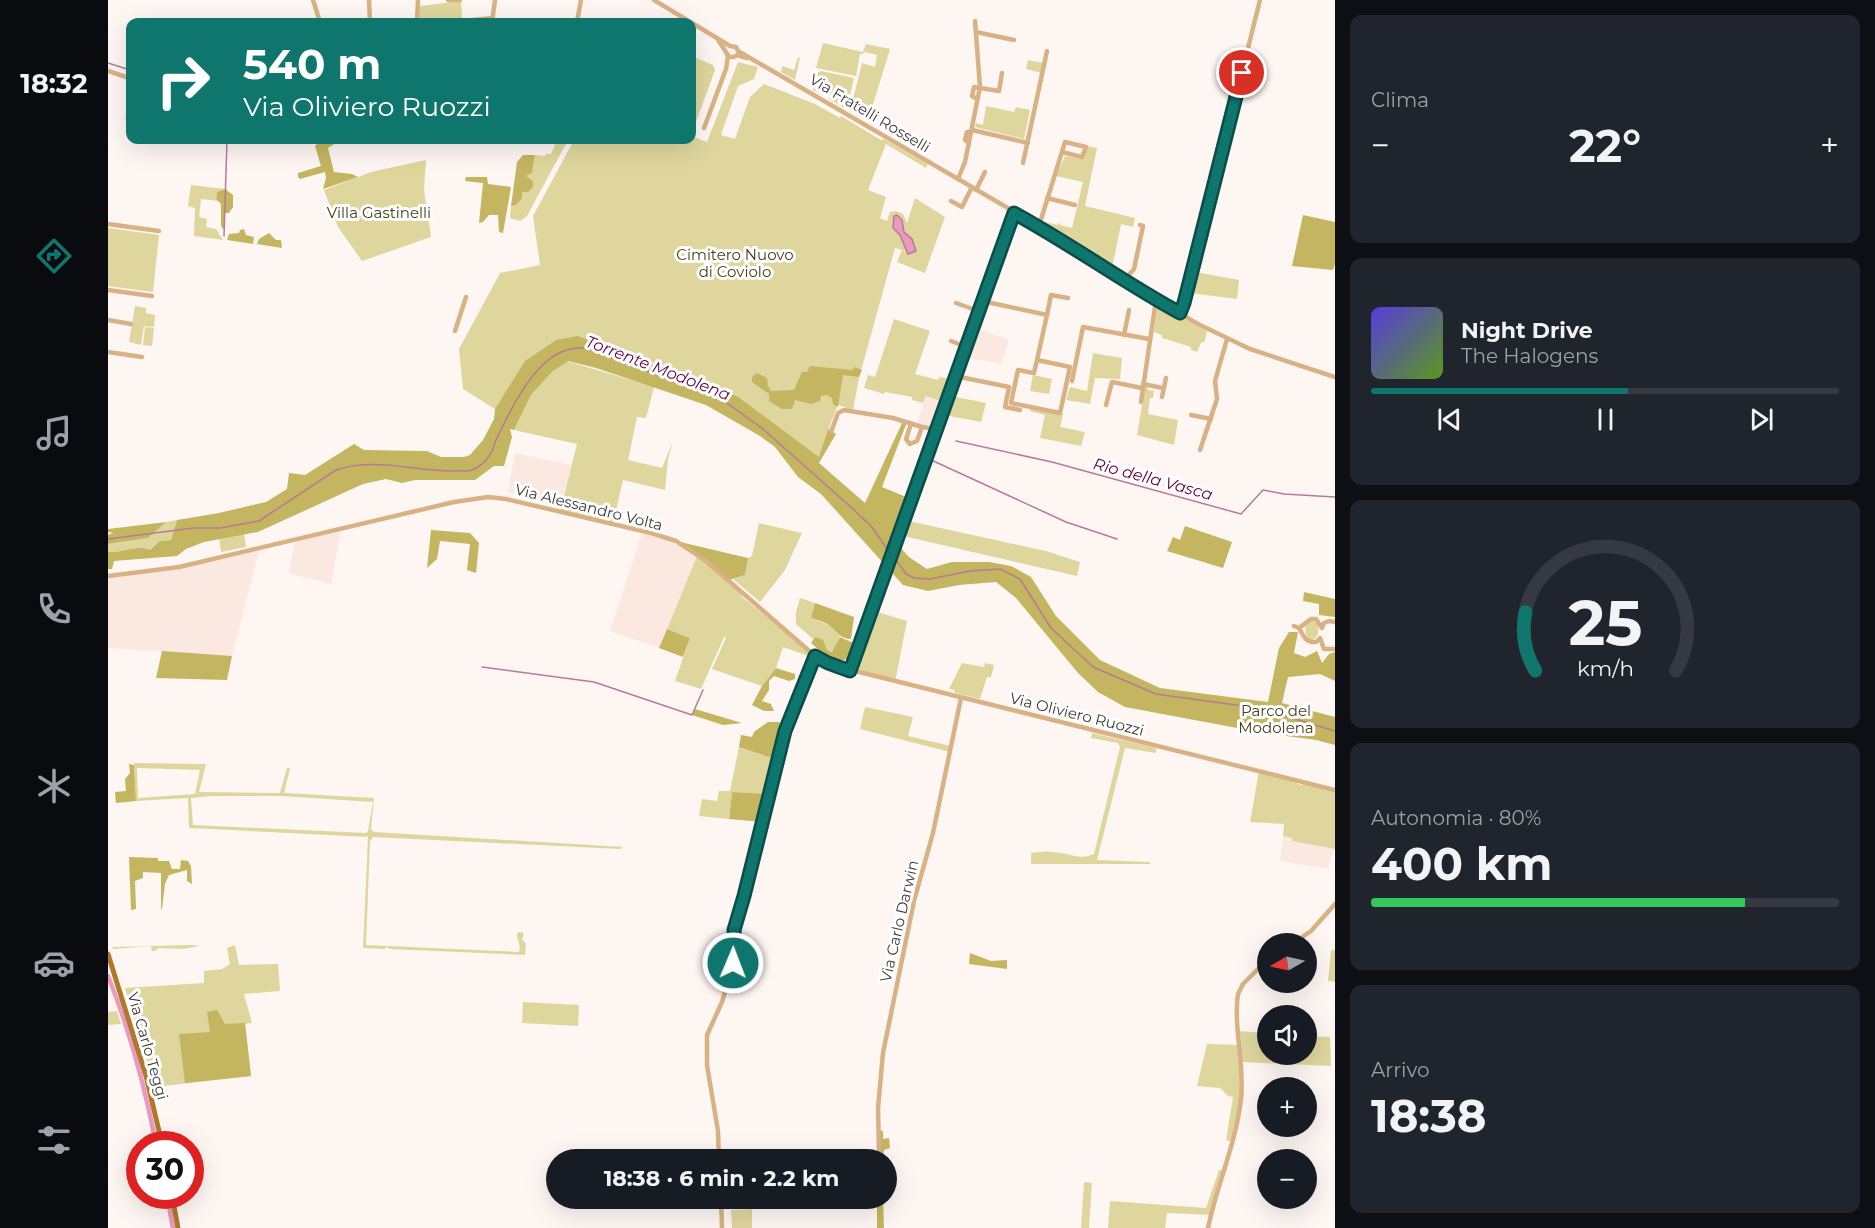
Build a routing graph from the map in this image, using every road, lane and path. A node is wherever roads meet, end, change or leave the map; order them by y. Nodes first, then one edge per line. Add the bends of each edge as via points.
1 (313, 0) edge
2 (369, 0) edge
3 (418, 0) edge
4 (448, 0) edge
5 (460, 0) edge
6 (495, 0) edge
7 (581, 0) edge
8 (654, 0) edge
9 (1260, 0) edge
10 (319, 18) edge
11 (370, 18) edge
12 (417, 18) edge
13 (492, 18) edge
14 (578, 18) edge
15 (684, 18) edge
16 (975, 21) dead end
17 (696, 25) edge
18 (976, 32) junction
19 (1014, 40) dead end
20 (1047, 51) dead end
21 (732, 53) junction
22 (108, 71) edge
23 (1002, 73) dead end
24 (126, 77) edge
25 (980, 87) junction
26 (704, 128) dead end
27 (972, 131) junction
28 (1028, 143) junction
29 (1062, 152) junction
30 (1023, 163) dead end
31 (985, 172) dead end
32 (958, 179) junction
33 (974, 189) junction
34 (1047, 198) junction
35 (951, 201) dead end
36 (1076, 205) dead end
37 (1014, 213) junction
38 (108, 224) edge
39 (1140, 225) dead end
40 (1039, 226) junction
41 (159, 231) dead end
42 (1124, 280) junction
43 (108, 290) edge
44 (152, 296) dead end
45 (466, 297) dead end
46 (1068, 298) dead end
47 (1156, 300) junction
48 (982, 301) junction
49 (956, 303) dead end
50 (1129, 310) dead end
51 (978, 311) junction
52 (1180, 313) junction
53 (1047, 315) junction
54 (108, 320) edge
55 (131, 324) dead end
56 (455, 330) dead end
57 (1124, 335) junction
58 (1149, 339) junction
59 (1227, 339) junction
60 (951, 341) dead end
61 (966, 347) junction
62 (108, 352) edge
63 (142, 357) dead end
64 (1037, 360) junction
65 (955, 376) junction
66 (1335, 377) edge
67 (1166, 378) dead end
68 (1072, 381) dead end
69 (1215, 381) junction
70 (1223, 383) dead end
71 (1142, 386) junction
72 (1163, 388) junction
73 (1162, 397) dead end
74 (1141, 402) dead end
75 (1106, 405) dead end
76 (1020, 410) dead end
77 (1191, 415) dead end
78 (1210, 418) junction
79 (912, 424) junction
80 (922, 428) junction
81 (936, 429) junction
82 (831, 432) dead end
83 (1200, 450) dead end
84 (108, 576) edge
85 (1335, 622) edge
86 (1322, 628) junction
87 (1320, 638) junction
88 (1335, 649) edge
89 (815, 656) junction
90 (850, 671) junction
91 (961, 698) junction
92 (1335, 790) edge
93 (1335, 904) edge
94 (1308, 933) edge
95 (108, 954) edge
96 (110, 967) edge
97 (1257, 970) edge
98 (159, 1131) edge
99 (719, 1149) edge
100 (879, 1149) edge
101 (174, 1209) edge
102 (721, 1209) edge
103 (178, 1228) edge
104 (722, 1228) edge
105 (1208, 1228) edge

1 - 10 street
2 - 11 street
3 - 12 street
4 - 5 street
6 - 13 street
7 - 14 street
8 - 15 street
9 - 52 street
16 - 18 street
17 - 21 street
18 - 19 street
18 - 25 street
20 - 28 street
21 - 26 street
21 - 32 street, Via Fratelli Rosselli via 754,60
22 - 24 street
23 - 25 street via 999,91
25 - 27 street
27 - 28 street
27 - 32 street
28 - 30 street
29 - 29 street via 1065,142 1086,147 1082,157
29 - 34 street
31 - 33 street
32 - 33 street, Via Fratelli Rosselli
33 - 35 street via 962,207
33 - 37 street, Via Fratelli Rosselli
34 - 36 street
34 - 40 street
37 - 40 street, Via Fratelli Rosselli
37 - 48 street
38 - 41 street
39 - 42 street via 1143,226 1134,269
40 - 42 street, Via Fratelli Rosselli
42 - 47 street, Via Fratelli Rosselli
43 - 44 street
45 - 56 street
46 - 53 street via 1051,295
47 - 52 street, Via Fratelli Rosselli
47 - 58 street
48 - 51 street
48 - 53 street
49 - 51 street
50 - 57 street
51 - 61 street
52 - 59 street, Via Fratelli Rosselli
53 - 64 street
54 - 55 street
57 - 58 street
57 - 68 street via 1083,327
58 - 71 street
59 - 66 street, Via Fratelli Rosselli
59 - 69 street
60 - 61 street
61 - 65 street
62 - 63 street
64 - 64 street via 1034,373 1018,370 1011,403 1060,413 1070,367
65 - 76 street via 1009,387 1005,407
65 - 81 street
67 - 72 street
69 - 70 street
69 - 78 street via 1217,399
71 - 72 street
71 - 74 street
71 - 75 street via 1112,382
72 - 73 street
77 - 78 street
78 - 83 street
79 - 80 street
79 - 80 street via 906,437 910,444 916,442
79 - 82 street via 842,410
80 - 81 street
81 - 90 street
84 - 89 street, Via Alessandro Volta via 179,567 307,533 488,497 669,539 693,551
85 - 86 street via 1329,621
86 - 87 street
86 - 87 street via 1316,619 1297,627 1310,642
87 - 88 street via 1324,649
89 - 90 street, Via Oliviero Ruozzi
89 - 99 street via 785,731 734,930 734,961 707,1035 707,1065
90 - 91 street, Via Oliviero Ruozzi
91 - 92 street, Via Oliviero Ruozzi
91 - 100 street, Via Carlo Darwin via 884,1049 878,1108
93 - 94 street
95 - 96 main road, Via Carlo Teggi
96 - 98 main road, Via Carlo Teggi
97 - 105 street via 1238,994 1241,1098 1230,1155
101 - 103 main road
102 - 104 street

